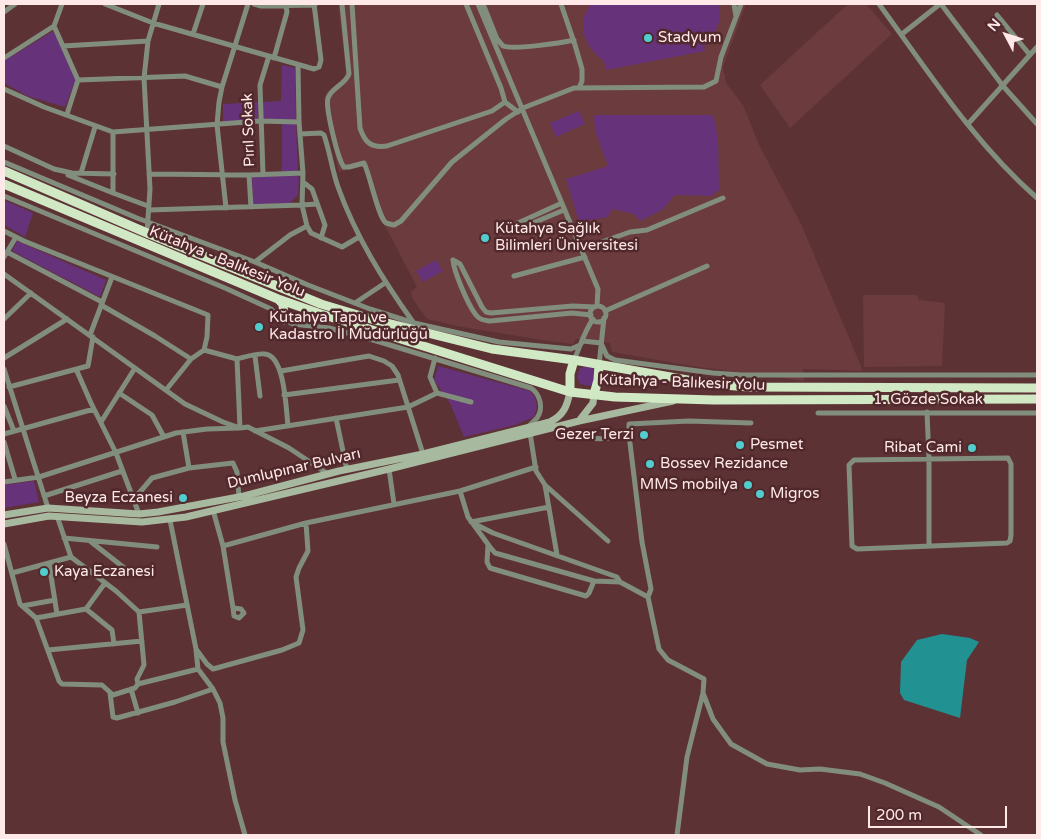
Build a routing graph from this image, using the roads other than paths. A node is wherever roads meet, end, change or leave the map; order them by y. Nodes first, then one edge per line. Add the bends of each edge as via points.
1 (15, 4) edge
2 (62, 4) edge
3 (105, 4) edge
4 (159, 4) edge
5 (203, 4) edge
6 (248, 4) edge
7 (254, 4) edge
8 (314, 4) edge
9 (342, 4) edge
10 (352, 4) edge
11 (466, 4) edge
12 (478, 4) edge
13 (483, 4) edge
14 (561, 4) edge
15 (734, 4) edge
16 (741, 4) edge
17 (880, 4) edge
18 (941, 4) edge
19 (116, 6) edge
20 (286, 6) junction
21 (4, 12) edge
22 (997, 15) dead end
23 (736, 16) junction
24 (153, 23) junction
25 (54, 26) junction
26 (193, 34) junction
27 (902, 34) junction
28 (574, 40) junction
29 (148, 42) junction
30 (63, 46) junction
31 (1037, 46) edge
32 (235, 47) junction
33 (1030, 55) junction
34 (271, 57) junction
35 (4, 58) edge
36 (298, 66) junction
37 (144, 78) junction
38 (78, 80) junction
39 (1003, 86) junction
40 (222, 87) junction
41 (579, 88) junction
42 (4, 89) edge
43 (506, 102) junction
44 (523, 108) junction
45 (518, 112) junction
46 (66, 114) junction
47 (260, 121) junction
48 (1036, 121) edge
49 (299, 122) junction
50 (968, 124) junction
51 (217, 125) junction
52 (95, 127) junction
53 (146, 130) junction
54 (113, 132) junction
55 (300, 134) junction
56 (4, 146) edge
57 (4, 162) edge
58 (54, 169) junction
59 (4, 171) edge
60 (81, 173) junction
61 (303, 173) junction
62 (114, 174) junction
63 (149, 174) junction
64 (263, 174) junction
65 (250, 175) junction
66 (223, 176) junction
67 (303, 182) junction
68 (4, 184) edge
69 (114, 193) junction
70 (4, 196) edge
71 (723, 198) dead end
72 (1037, 198) edge
73 (317, 204) junction
74 (562, 204) junction
75 (302, 205) junction
76 (251, 207) junction
77 (149, 208) junction
78 (226, 208) junction
79 (564, 210) junction
80 (148, 219) junction
81 (307, 226) junction
82 (4, 231) edge
83 (147, 233) junction
84 (16, 237) junction
85 (321, 238) junction
86 (359, 238) junction
87 (582, 249) junction
88 (5, 254) edge
89 (586, 257) junction
90 (255, 262) junction
91 (707, 266) dead end
92 (4, 274) edge
93 (514, 276) dead end
94 (112, 277) junction
95 (385, 283) junction
96 (31, 293) junction
97 (278, 299) junction
98 (101, 303) junction
99 (355, 303) junction
100 (596, 306) junction
101 (605, 311) junction
102 (592, 317) junction
103 (604, 318) junction
104 (4, 319) edge
105 (67, 319) junction
106 (284, 320) junction
107 (414, 323) junction
108 (92, 336) junction
109 (583, 341) junction
110 (601, 343) junction
111 (571, 349) junction
112 (204, 350) junction
113 (255, 356) junction
114 (4, 358) edge
115 (435, 358) junction
116 (575, 358) junction
117 (192, 359) junction
118 (237, 359) junction
119 (599, 365) junction
120 (135, 368) junction
121 (4, 369) edge
122 (76, 369) junction
123 (281, 371) junction
124 (1037, 375) edge
125 (399, 380) junction
126 (9, 387) junction
127 (1037, 388) edge
128 (166, 390) junction
129 (570, 392) junction
130 (120, 393) junction
131 (437, 393) junction
132 (594, 394) junction
133 (260, 396) dead end
134 (284, 396) junction
135 (681, 399) junction
136 (1037, 400) edge
137 (471, 402) dead end
138 (4, 406) edge
139 (408, 406) junction
140 (94, 409) junction
141 (818, 412) dead end
142 (927, 412) junction
143 (1037, 412) edge
144 (336, 418) junction
145 (579, 421) junction
146 (101, 422) junction
147 (751, 423) dead end
148 (288, 426) junction
149 (240, 428) junction
150 (23, 430) junction
151 (529, 430) junction
152 (14, 431) junction
153 (255, 431) junction
154 (183, 432) junction
155 (4, 434) edge
156 (630, 435) junction
157 (562, 436) dead end
158 (164, 437) junction
159 (4, 442) edge
160 (116, 453) junction
161 (423, 454) junction
162 (929, 459) junction
163 (536, 467) junction
164 (189, 468) junction
165 (389, 469) junction
166 (347, 470) junction
167 (122, 471) junction
168 (328, 474) junction
169 (39, 477) junction
170 (16, 479) junction
171 (4, 482) edge
172 (545, 485) junction
173 (460, 491) junction
174 (44, 496) junction
175 (239, 497) junction
176 (134, 499) junction
177 (394, 504) junction
178 (549, 507) junction
179 (48, 508) junction
180 (213, 510) junction
181 (139, 514) junction
182 (4, 515) edge
183 (57, 516) junction
184 (170, 520) junction
185 (471, 522) junction
186 (4, 524) edge
187 (306, 524) junction
188 (64, 538) junction
189 (89, 541) junction
190 (608, 541) dead end
191 (4, 544) edge
192 (488, 545) junction
193 (223, 546) junction
194 (929, 546) junction
195 (157, 547) dead end
196 (557, 555) junction
197 (71, 556) junction
198 (48, 563) junction
199 (12, 573) junction
200 (132, 574) dead end
201 (594, 581) junction
202 (620, 582) junction
203 (105, 583) junction
204 (648, 597) junction
205 (55, 600) junction
206 (187, 605) junction
207 (22, 606) junction
208 (232, 608) dead end
209 (86, 609) junction
210 (139, 612) junction
211 (57, 614) junction
212 (36, 618) junction
213 (142, 641) junction
214 (114, 644) junction
215 (196, 649) junction
216 (48, 650) junction
217 (198, 669) junction
218 (138, 684) junction
219 (213, 689) junction
220 (131, 690) junction
221 (110, 693) junction
222 (703, 693) junction
223 (138, 712) junction
224 (245, 835) edge
225 (677, 835) edge
226 (982, 835) edge

1 - 21 street
2 - 25 street
3 - 19 street
4 - 24 street
5 - 26 street
6 - 32 street
7 - 20 street
8 - 20 street
8 - 36 street via 321,60 319,67 314,69
9 - 45 street via 349,74 328,96 332,130 344,167 364,163 386,223 394,225 401,221 452,162
10 - 43 street via 360,128 363,137 372,145 387,146 492,110
11 - 43 street
12 - 44 street
13 - 28 street via 503,46 511,48
14 - 28 street
15 - 23 street
16 - 23 street
17 - 27 street
18 - 27 street
18 - 39 street
19 - 24 street
20 - 34 street, Pırıl Sokak via 287,12
22 - 33 street
23 - 41 street via 716,81 712,84 684,88
24 - 26 street
24 - 29 street
25 - 30 street
25 - 35 street
26 - 32 street
27 - 50 street
28 - 41 street via 583,76
29 - 30 street
29 - 37 street
30 - 38 street
31 - 33 street
32 - 34 street
32 - 40 street
33 - 39 street
34 - 36 street
34 - 47 street, Pırıl Sokak via 260,85
36 - 49 street
37 - 38 street
37 - 40 street via 185,76
37 - 53 street
38 - 46 street
39 - 48 street
39 - 50 street
40 - 51 street
41 - 44 street
42 - 46 street
43 - 45 street
44 - 45 street
44 - 74 street
46 - 52 street
47 - 49 street
47 - 51 street
47 - 64 street, Pırıl Sokak
49 - 55 street
50 - 72 street via 1012,177
51 - 53 street
51 - 66 street
52 - 54 street
52 - 60 street
53 - 54 street
53 - 63 street
54 - 62 street
55 - 61 street
55 - 86 street via 324,135 338,186
56 - 58 street
57 - 80 street via 138,218
58 - 60 street
58 - 69 street
59 - 83 highway, Kütahya - Balıkesir Yolu
60 - 62 street
61 - 64 street
61 - 67 street
62 - 69 street
63 - 66 street
63 - 77 street
64 - 65 street
65 - 66 street
65 - 76 street
66 - 78 street
67 - 73 street via 312,190
67 - 75 street
68 - 97 highway, Kütahya - Balıkesir Yolu
69 - 77 street
70 - 106 street via 225,288 271,309
71 - 87 street via 647,230 630,232
73 - 75 street
73 - 85 street via 325,225
74 - 79 street
74 - 79 street via 507,228 509,234
75 - 76 street
75 - 81 street
76 - 78 street
77 - 78 street
77 - 80 street
79 - 87 street
80 - 83 street
80 - 90 street
81 - 85 street via 310,233
81 - 90 street
82 - 84 street
83 - 116 highway, Kütahya - Balıkesir Yolu via 321,304 371,320 492,349
84 - 88 street
84 - 94 street
85 - 86 street via 342,247
86 - 95 street
87 - 89 street
88 - 98 street
89 - 93 street
89 - 100 street via 598,289
90 - 99 street
91 - 101 street
92 - 96 street
94 - 98 street
94 - 112 street via 208,315
95 - 99 street
95 - 107 street
96 - 104 street
96 - 105 street
97 - 106 highway via 283,304
97 - 129 highway, Kütahya - Balıkesir Yolu
98 - 108 street
98 - 117 street
99 - 107 street
100 - 101 street
100 - 102 street via 591,310
100 - 102 street via 486,312 460,264 453,260 468,299 482,320 572,313
101 - 103 street
102 - 103 street via 600,321
102 - 109 street
103 - 110 street
105 - 108 street
105 - 114 street
106 - 115 street via 329,328
107 - 111 street via 499,342
108 - 120 street
108 - 122 street via 88,366
109 - 110 street
109 - 111 street
109 - 116 street
110 - 119 street
110 - 124 street via 607,356 614,360 712,373
111 - 116 street
112 - 117 street
112 - 118 street
113 - 118 street
113 - 123 street via 268,354
113 - 133 street
115 - 131 street via 430,377
115 - 151 street via 531,388 539,396 540,407
116 - 119 highway, Kütahya - Balıkesir Yolu
116 - 129 highway via 570,374
117 - 128 street
118 - 149 street
119 - 127 highway, Kütahya - Balıkesir Yolu via 710,384 750,387
119 - 132 highway
120 - 128 street
120 - 130 street
121 - 126 street
122 - 126 street
122 - 140 street
123 - 125 street via 369,356 392,366
123 - 134 street
125 - 134 street
125 - 139 street
126 - 150 street
128 - 149 street via 185,404
129 - 132 highway, Kütahya - Balıkesir Yolu
129 - 151 main road, Dumlupınar Bulvarı via 560,416
130 - 146 street
130 - 158 street via 152,414
131 - 137 street
131 - 139 street
132 - 135 highway, Kütahya - Balıkesir Yolu
132 - 145 main road via 592,403
134 - 148 street
135 - 136 highway, Kütahya - Balıkesir Yolu
135 - 145 main road, Dumlupınar Bulvarı
138 - 152 street
139 - 144 street
139 - 161 street
140 - 146 street
140 - 150 street
141 - 142 street, 1. Gözde Sokak
142 - 143 street, 1. Gözde Sokak
142 - 162 street
144 - 148 street
144 - 166 street
145 - 151 main road, Dumlupınar Bulvarı
146 - 160 street
147 - 156 street via 629,424
148 - 153 street
149 - 153 street via 248,427
149 - 154 street
150 - 152 street
150 - 169 street
151 - 161 main road, Dumlupınar Bulvarı
151 - 163 street
151 - 165 main road, Dumlupınar Bulvarı
152 - 155 street
153 - 168 street via 289,448
154 - 158 street
154 - 164 street
156 - 157 street via 599,440 585,435
156 - 204 street via 642,542 651,589
158 - 160 street
159 - 170 street
160 - 167 street
160 - 169 street
161 - 166 main road, Dumlupınar Bulvarı
162 - 194 street
162 - 194 street via 858,459 849,465 852,546 857,549
162 - 194 street via 1008,458 1011,464 1012,534 1010,542 1002,545
163 - 172 street
163 - 173 street
164 - 175 street via 233,463
164 - 176 street via 152,478
165 - 177 street
165 - 180 main road, Dumlupınar Bulvarı
166 - 168 main road, Dumlupınar Bulvarı
167 - 174 street
167 - 176 street
168 - 175 main road, Dumlupınar Bulvarı
169 - 170 street
169 - 174 street
170 - 171 street
172 - 178 street
172 - 190 street
173 - 177 street
173 - 185 street
174 - 179 street
175 - 181 main road, Dumlupınar Bulvarı
176 - 181 street
177 - 187 street
178 - 185 street
178 - 196 street
179 - 181 main road, Dumlupınar Bulvarı
179 - 182 main road, Dumlupınar Bulvarı
180 - 184 main road, Dumlupınar Bulvarı
180 - 193 street
183 - 184 main road, Dumlupınar Bulvarı via 142,522
183 - 186 main road, Dumlupınar Bulvarı
183 - 188 street
184 - 206 street
185 - 192 street
185 - 196 street
187 - 193 street
187 - 215 street via 308,550 296,577 303,630 299,643 213,669
188 - 189 street
188 - 197 street
189 - 195 street
189 - 200 street
191 - 199 street
192 - 201 street via 496,553
192 - 201 street via 490,568 586,596
193 - 208 street
196 - 202 street via 617,576
197 - 198 street
197 - 203 street
198 - 199 street
198 - 205 street
199 - 207 street
201 - 202 street
202 - 204 street
203 - 209 street
203 - 210 street
204 - 222 street via 659,649 668,660 704,679
205 - 207 street
205 - 211 street
206 - 210 street
206 - 215 street
207 - 212 street
209 - 211 street
209 - 214 street via 112,630
210 - 213 street
211 - 212 street
212 - 216 street
213 - 214 street
213 - 218 street via 144,665 137,678
214 - 216 street
215 - 217 street
216 - 221 street via 58,681 62,684 102,685
217 - 218 street
217 - 219 street
218 - 220 street
219 - 223 street
219 - 224 street via 224,718 223,742
220 - 221 street
220 - 223 street
221 - 223 street via 113,717
222 - 225 street via 687,757
222 - 226 street via 713,719 731,744 766,764 860,774 932,804

